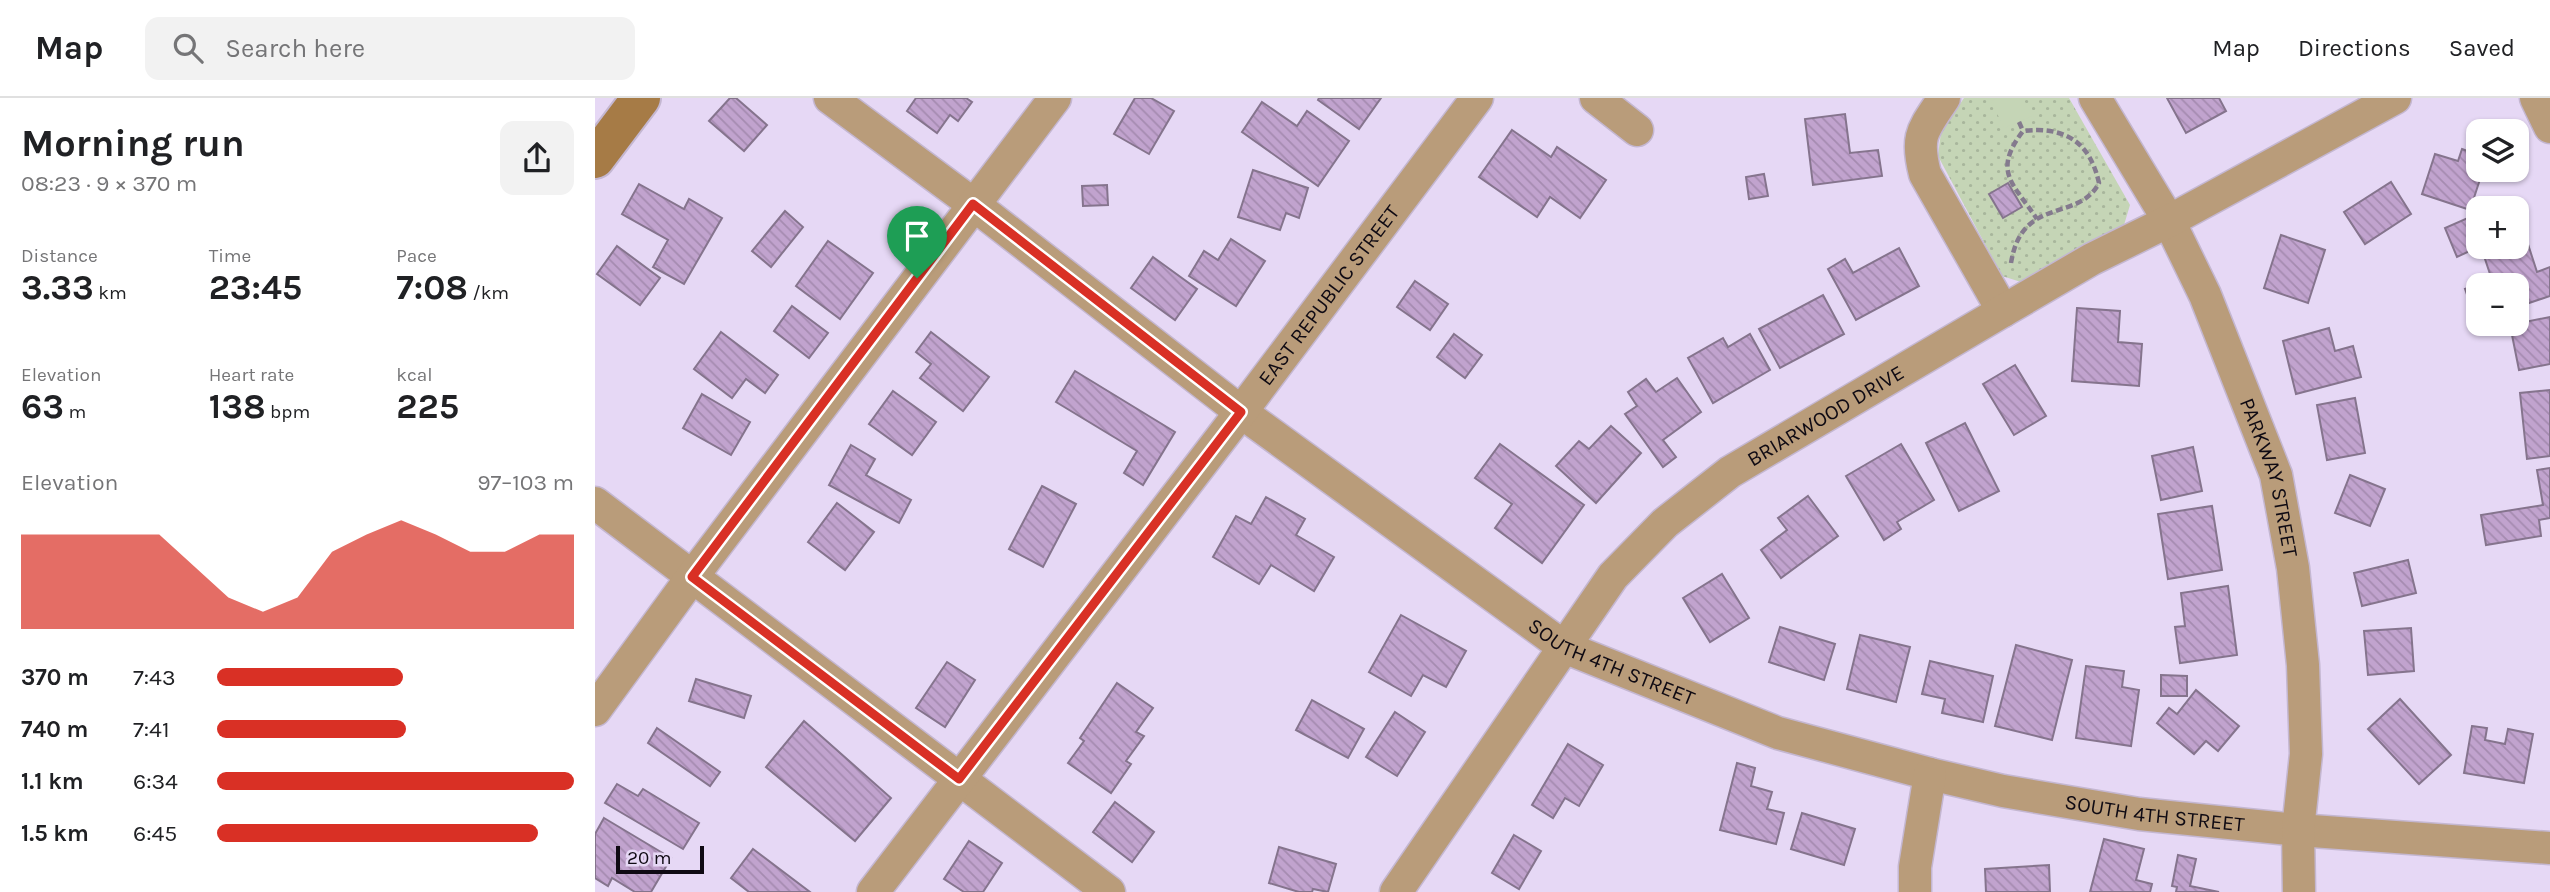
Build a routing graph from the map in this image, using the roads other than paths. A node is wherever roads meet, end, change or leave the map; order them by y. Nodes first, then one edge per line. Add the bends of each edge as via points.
1 (641, 98) edge
2 (831, 98) edge
3 (1055, 98) edge
4 (1477, 98) edge
5 (1596, 98) edge
6 (1944, 98) edge
7 (2095, 98) edge
8 (2395, 98) edge
9 (2536, 98) edge
10 (2550, 127) edge
11 (1637, 130) dead end
12 (595, 159) edge
13 (973, 204) junction
14 (2169, 221) junction
15 (2003, 311) junction
16 (1241, 412) junction
17 (595, 503) edge
18 (692, 577) junction
19 (1564, 647) junction
20 (595, 710) edge
21 (1930, 774) junction
22 (959, 779) junction
23 (2298, 830) junction
24 (2550, 848) edge
25 (873, 892) edge
26 (1109, 892) edge
27 (1396, 892) edge
28 (1915, 892) edge
29 (2299, 892) edge

1 - 12 street
2 - 13 street, SOUTH 4TH STREET
3 - 13 street
4 - 16 street, EAST REPUBLIC STREET
5 - 11 street
6 - 15 street via 1924,128 1919,150 1925,174
7 - 14 street, PARKWAY STREET
8 - 14 street, BRIARWOOD DRIVE
9 - 10 street
13 - 16 street, SOUTH 4TH STREET
13 - 18 street
14 - 15 street, BRIARWOOD DRIVE
14 - 23 street, PARKWAY STREET via 2205,295 2276,475 2293,568 2303,665 2306,754
15 - 19 street, BRIARWOOD DRIVE via 1730,472 1665,523 1613,576
16 - 19 street, SOUTH 4TH STREET
16 - 22 street, EAST REPUBLIC STREET
17 - 18 street
18 - 20 street
18 - 22 street
19 - 21 street, SOUTH 4TH STREET via 1778,733
19 - 27 street, BRIARWOOD DRIVE
21 - 23 street, SOUTH 4TH STREET via 2139,814
21 - 28 street
22 - 25 street, EAST REPUBLIC STREET
22 - 26 street
23 - 24 street, SOUTH 4TH STREET
23 - 29 street, PARKWAY STREET

